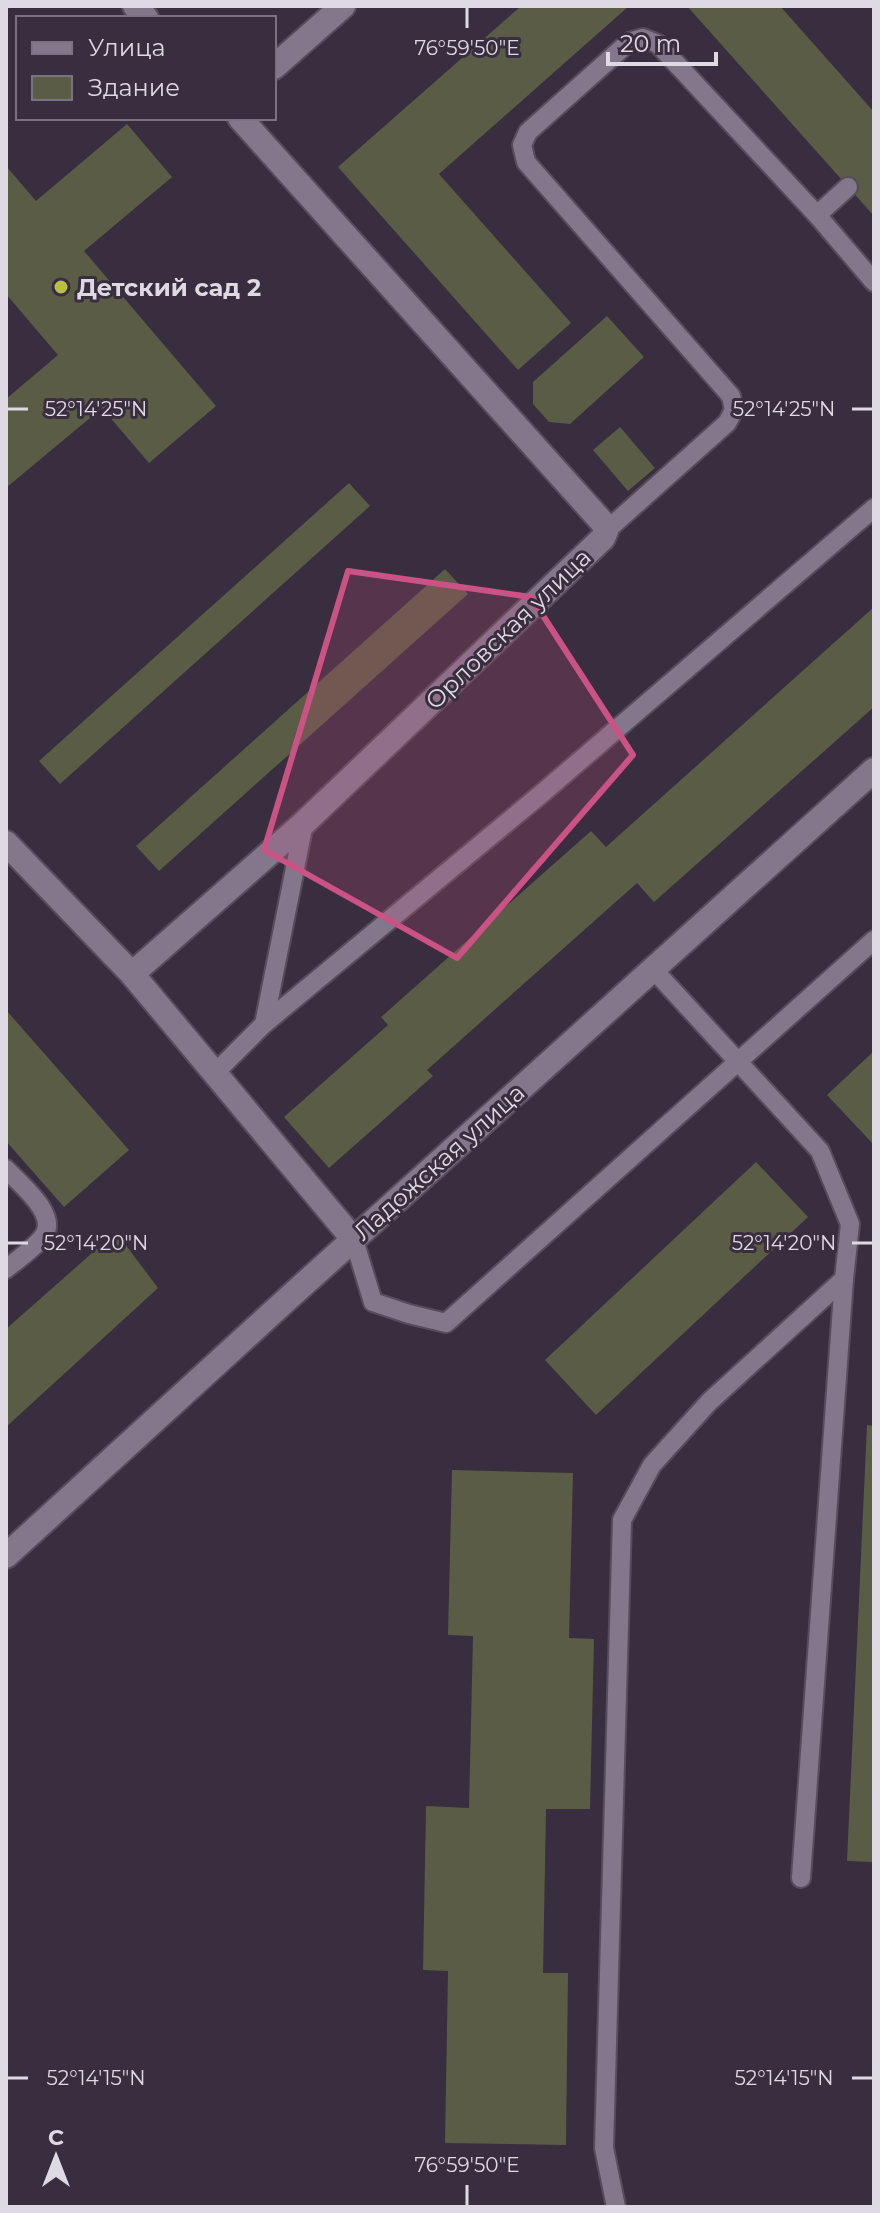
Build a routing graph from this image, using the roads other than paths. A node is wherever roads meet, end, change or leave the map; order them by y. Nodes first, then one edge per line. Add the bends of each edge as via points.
1 (343, 6) edge
2 (276, 65) edge
3 (242, 120) edge
4 (848, 187) dead end
5 (817, 215) junction
6 (874, 282) edge
7 (874, 508) edge
8 (606, 531) junction
9 (874, 770) edge
10 (304, 823) junction
11 (6, 843) edge
12 (874, 940) edge
13 (653, 969) junction
14 (132, 974) junction
15 (264, 1024) junction
16 (738, 1062) junction
17 (215, 1073) junction
18 (6, 1169) edge
19 (354, 1240) junction
20 (6, 1269) edge
21 (844, 1279) junction
22 (6, 1556) edge
23 (801, 1878) dead end
24 (616, 2207) edge

1 - 2 street
3 - 8 street, Орловская улица
4 - 5 lane
5 - 6 lane
5 - 8 lane via 658,44 643,38 629,42 528,132 522,145 526,162 731,396 734,410 727,423
7 - 15 lane
8 - 10 street, Орловская улица
9 - 13 street, Ладожская улица
10 - 14 street, Орловская улица
10 - 15 lane
11 - 14 street
12 - 16 lane
13 - 16 lane
13 - 19 street, Ладожская улица
14 - 17 street
15 - 17 lane
16 - 19 lane via 446,1323 373,1302
16 - 21 lane via 820,1151 850,1224
17 - 19 street
18 - 20 lane via 46,1214 48,1225
19 - 22 street, Ладожская улица
21 - 23 lane
21 - 24 lane via 700,1412 652,1465 622,1520 604,2148

